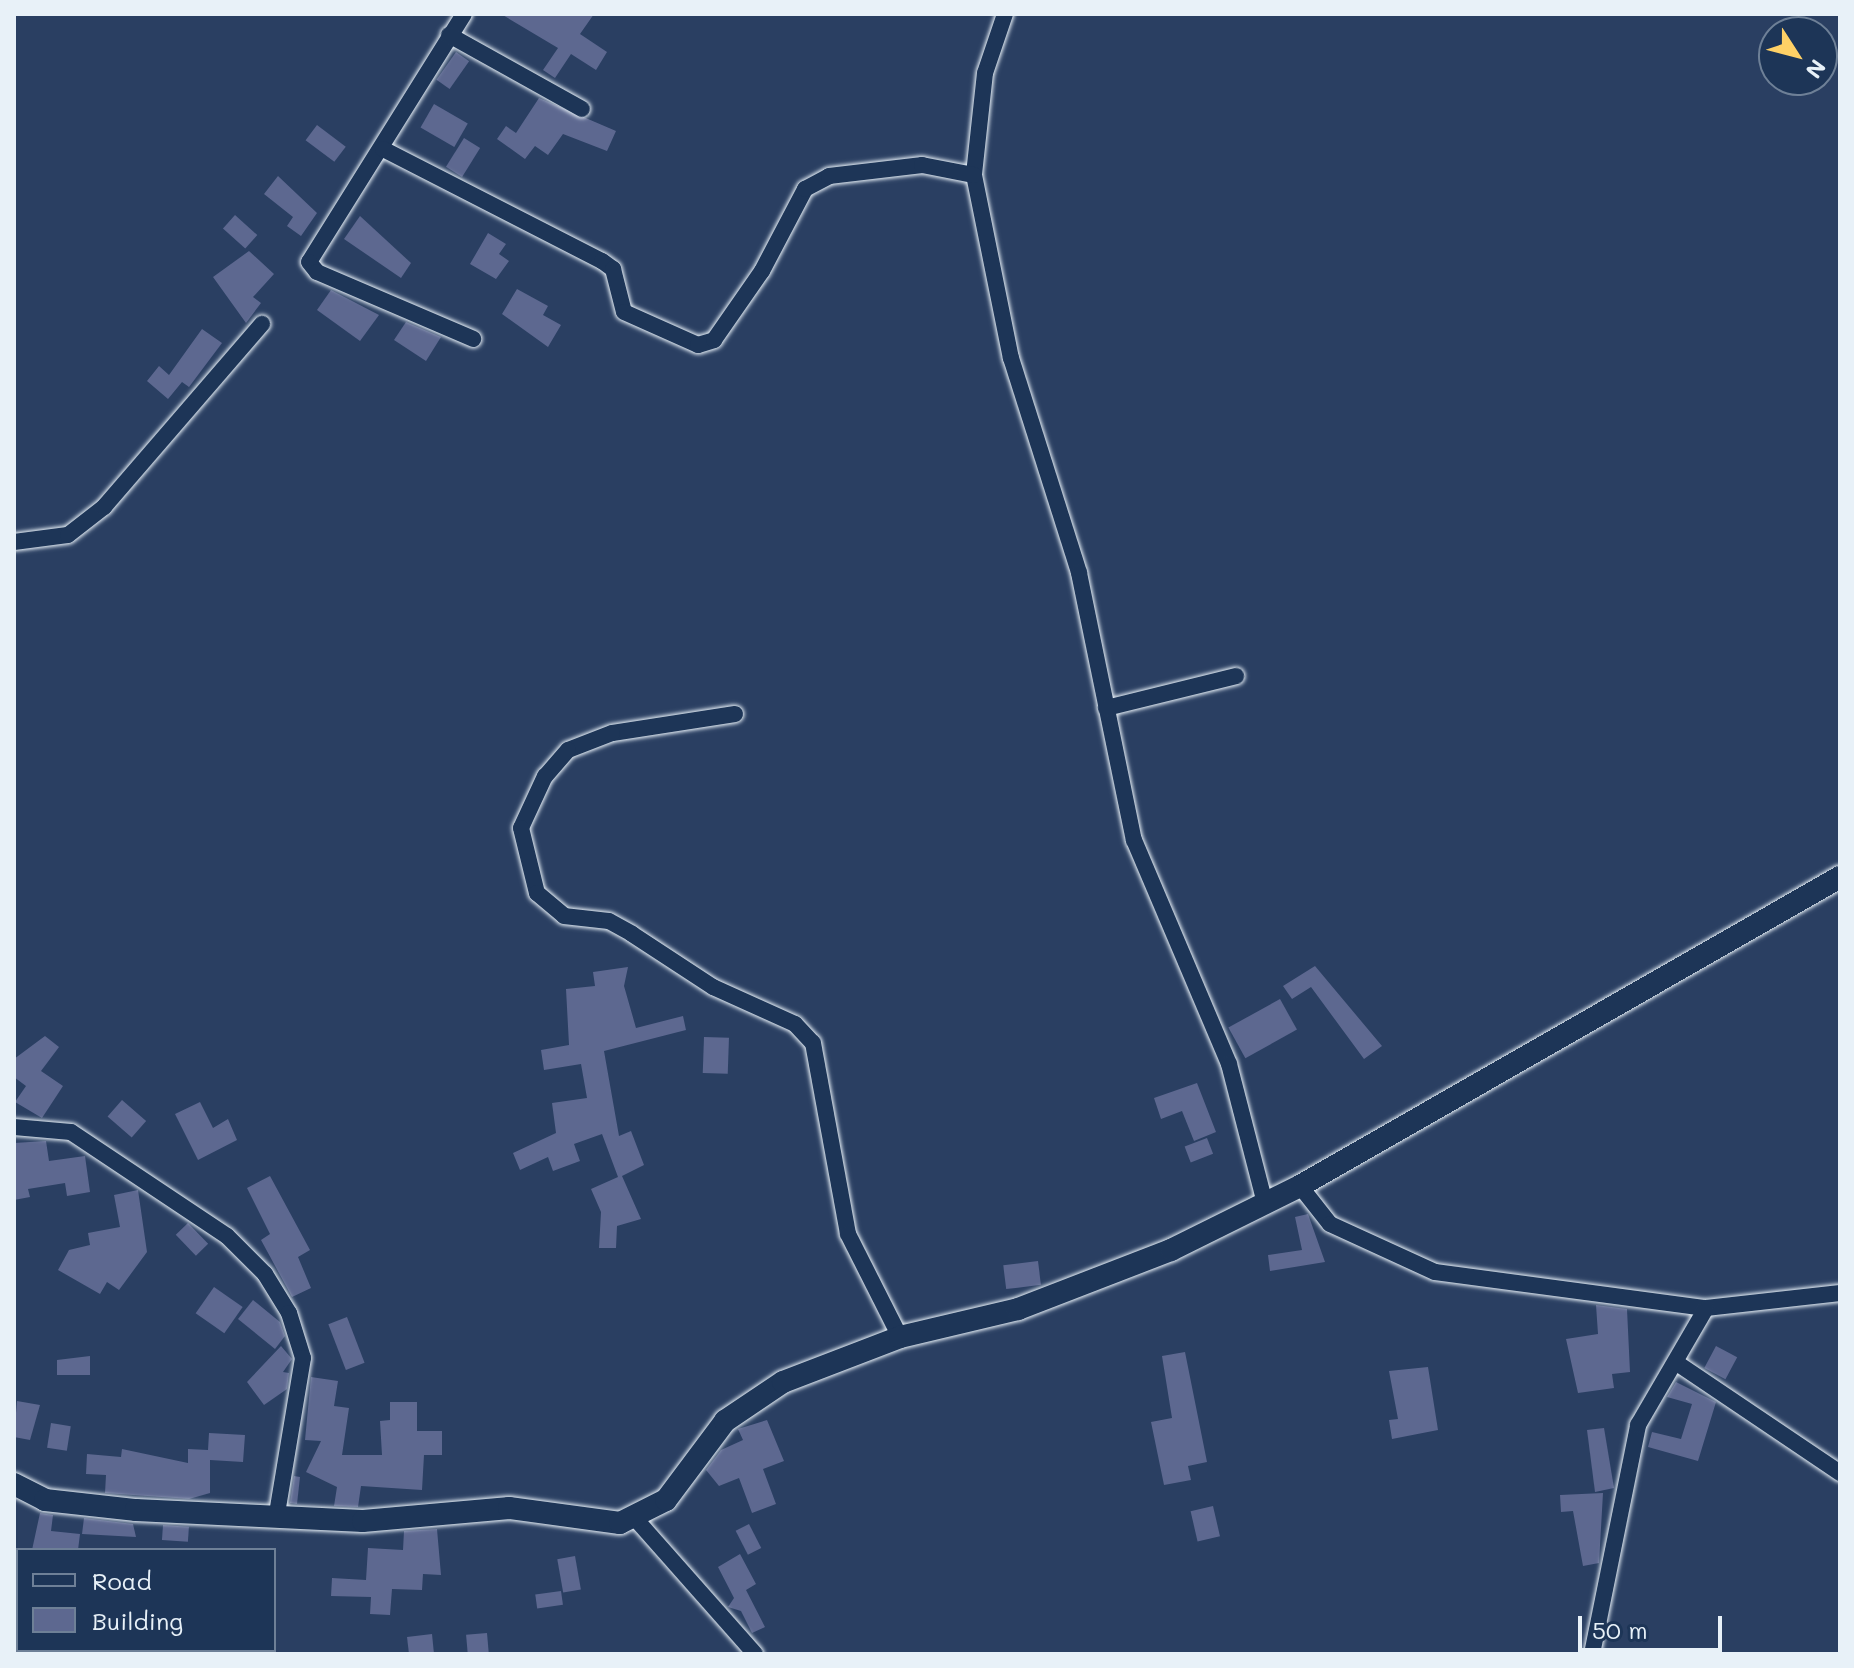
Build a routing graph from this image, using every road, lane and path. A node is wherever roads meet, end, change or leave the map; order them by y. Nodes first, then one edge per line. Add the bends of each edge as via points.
1 (464, 14) edge
2 (1005, 14) edge
3 (449, 35) junction
4 (582, 109) dead end
5 (383, 149) junction
6 (974, 175) junction
7 (262, 324) dead end
8 (473, 339) dead end
9 (14, 542) edge
10 (1236, 676) dead end
11 (1106, 708) junction
12 (735, 714) dead end
13 (1840, 877) edge
14 (14, 1127) edge
15 (1300, 1186) junction
16 (1265, 1203) junction
17 (1840, 1293) edge
18 (1706, 1308) junction
19 (900, 1337) junction
20 (1677, 1363) junction
21 (1840, 1473) edge
22 (14, 1484) edge
23 (277, 1514) junction
24 (633, 1516) junction
25 (755, 1654) edge
26 (1592, 1654) edge

1 - 3 street
2 - 6 street via 985,73
3 - 4 street
3 - 5 street
5 - 6 street via 602,261 613,269 624,312 698,345 714,340 762,271 805,189 829,176 922,165
5 - 8 street via 309,262 317,272
6 - 11 street via 1011,358 1079,573
7 - 9 street via 104,507 68,535
10 - 11 street
11 - 16 street via 1134,840 1229,1064
12 - 19 street via 612,733 568,750 545,776 521,828 537,893 564,916 609,921 713,987 795,1024 813,1043 848,1234
13 - 15 street
14 - 23 street via 71,1132 227,1236 265,1274 289,1313 303,1358
15 - 16 street
15 - 18 street via 1330,1224 1435,1272
16 - 19 street via 1171,1250 1018,1309
17 - 18 street
18 - 20 street
19 - 24 street via 783,1382 725,1421 666,1500
20 - 21 street
20 - 26 street via 1638,1425
22 - 23 street via 45,1500
23 - 24 street via 363,1521 509,1508 577,1522
24 - 25 street

